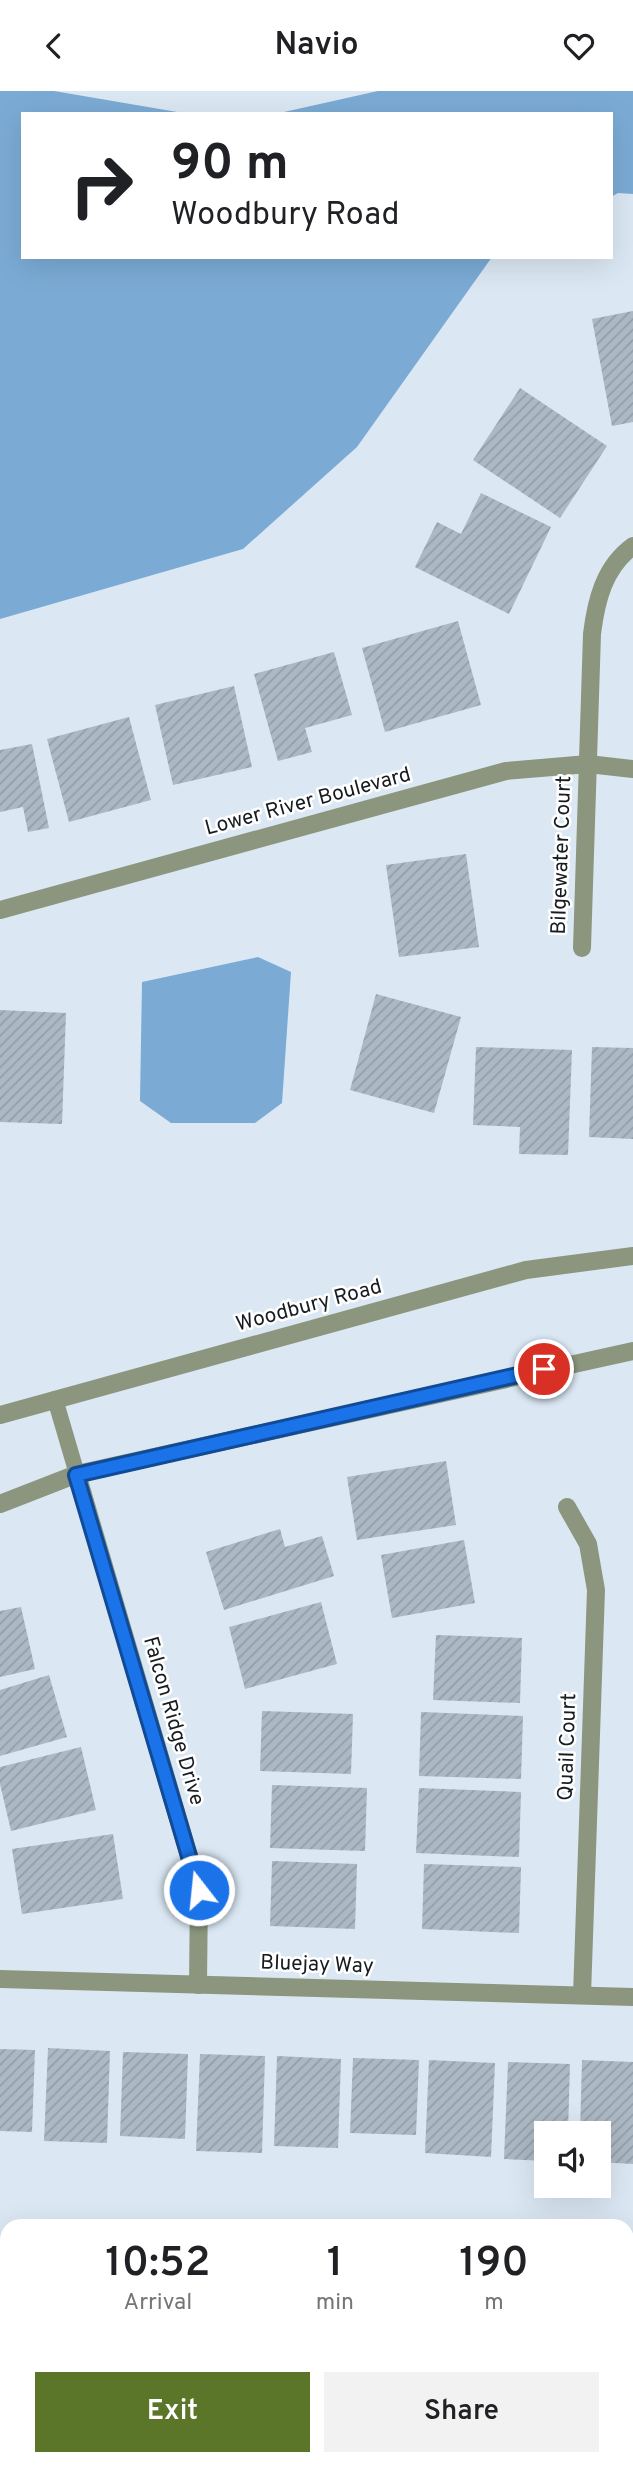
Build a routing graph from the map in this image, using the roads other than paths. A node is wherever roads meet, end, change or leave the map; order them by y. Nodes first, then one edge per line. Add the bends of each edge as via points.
1 (633, 546) edge
2 (588, 764) junction
3 (633, 769) edge
4 (0, 911) edge
5 (582, 948) dead end
6 (633, 1256) edge
7 (633, 1350) edge
8 (55, 1399) junction
9 (0, 1415) edge
10 (76, 1475) junction
11 (0, 1504) edge
12 (568, 1507) dead end
13 (0, 1979) edge
14 (198, 1985) junction
15 (582, 1996) junction
16 (633, 1997) edge

1 - 2 street, Bilgewater Court via 611,569 595,610
2 - 3 street, Lower River Boulevard
2 - 4 street, Lower River Boulevard via 506,771
2 - 5 street, Bilgewater Court
6 - 8 street, Woodbury Road via 526,1270
7 - 10 street
8 - 9 street, Woodbury Road
8 - 10 lane
10 - 11 street
10 - 14 street, Falcon Ridge Drive via 199,1890
12 - 15 street, Quail Court via 588,1544 596,1590
13 - 14 street, Bluejay Way
14 - 15 street, Bluejay Way
15 - 16 street, Bluejay Way

